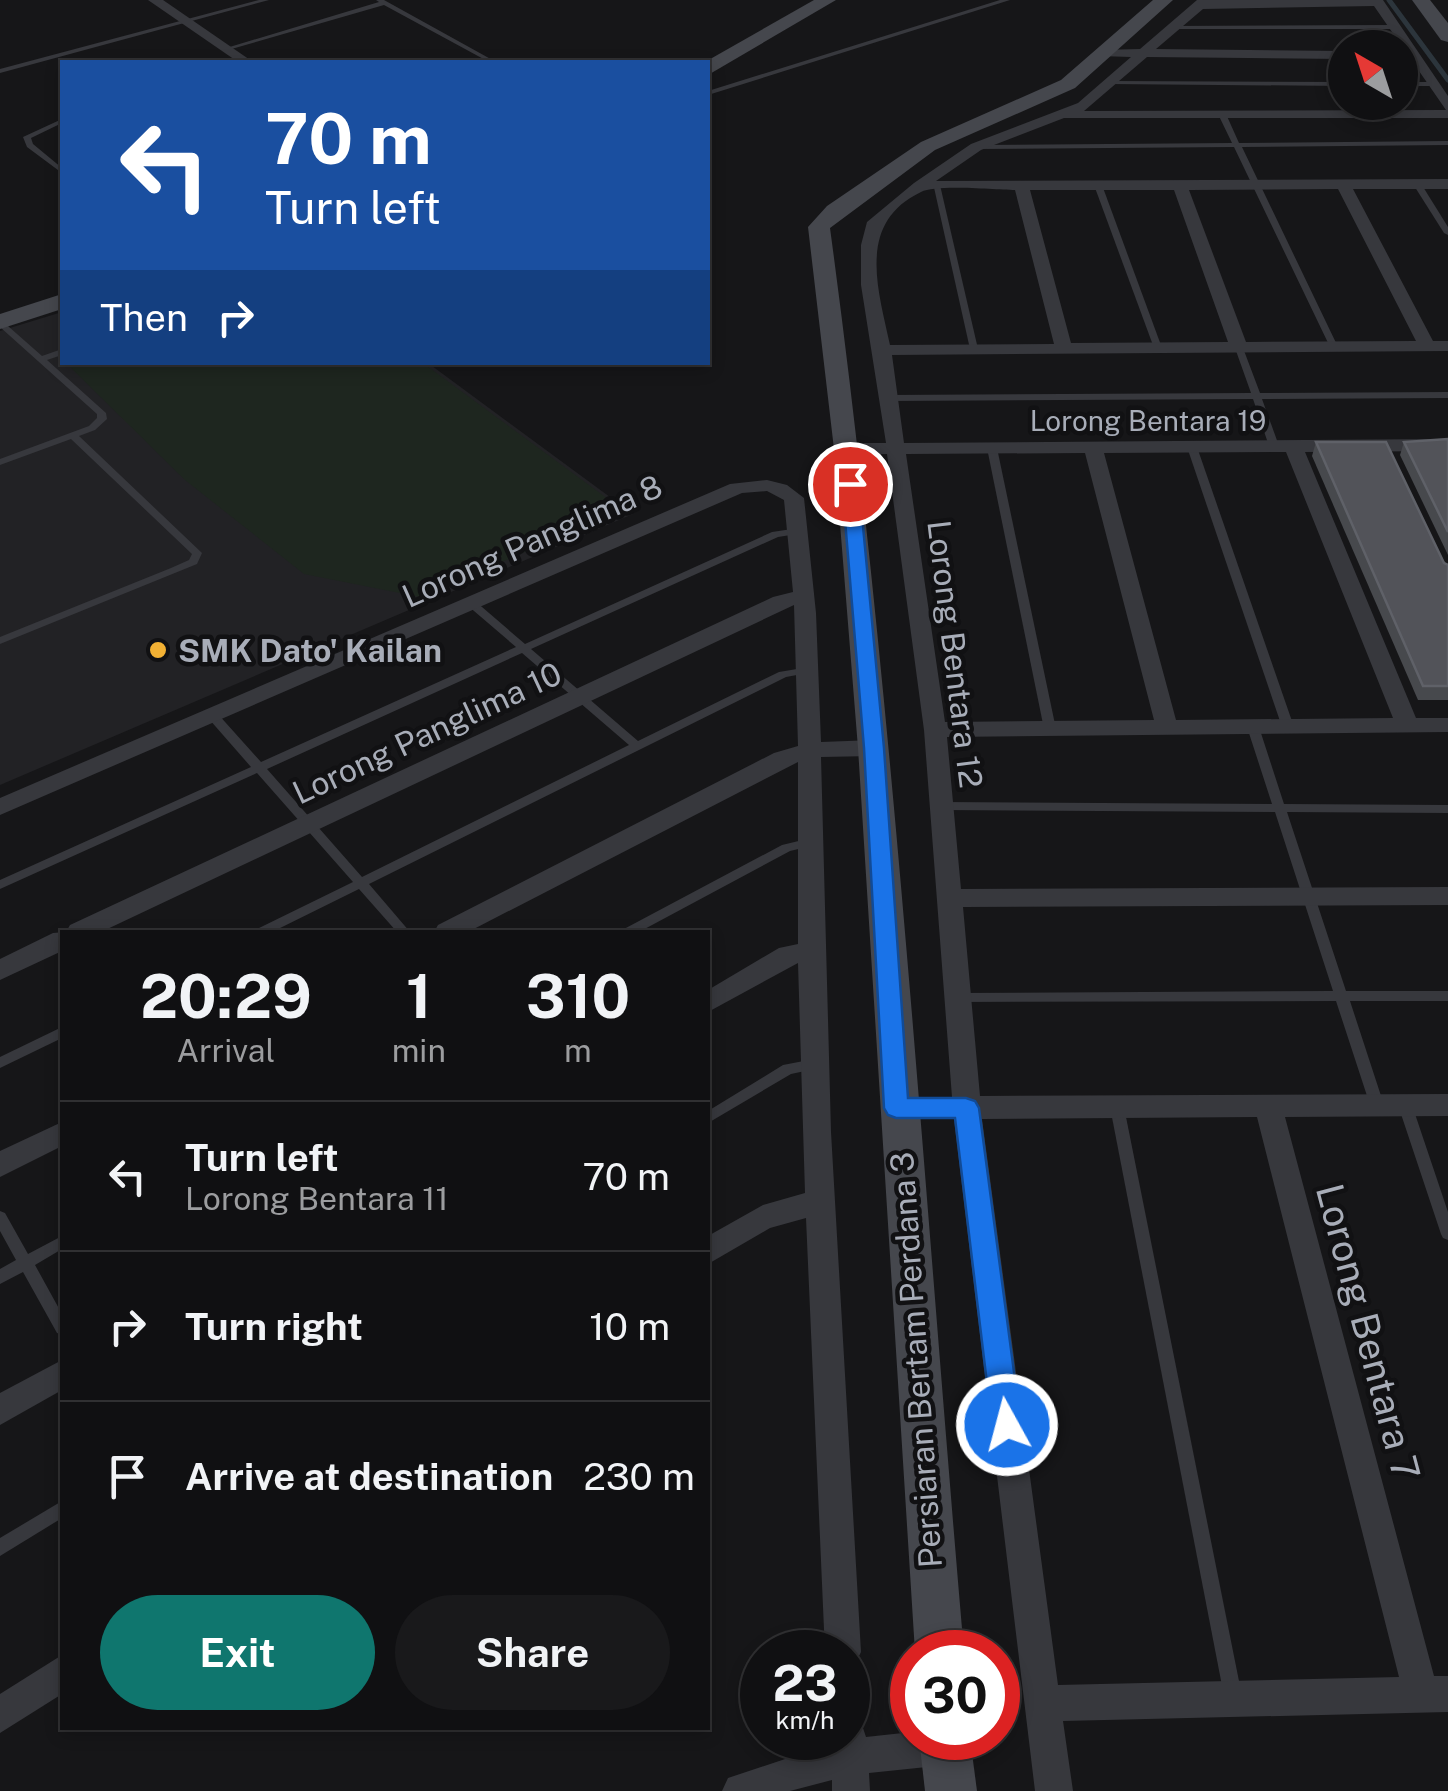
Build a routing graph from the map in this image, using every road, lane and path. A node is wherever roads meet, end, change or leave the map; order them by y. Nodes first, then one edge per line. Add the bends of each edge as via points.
1 (154, 0) edge
2 (266, 0) edge
3 (828, 0) edge
4 (1007, 0) edge
5 (1164, 0) edge
6 (1422, 0) edge
7 (381, 1) edge
8 (1377, 1) edge
9 (1202, 3) edge
10 (187, 22) junction
11 (1395, 27) junction
12 (1170, 28) junction
13 (1396, 30) edge
14 (1448, 36) edge
15 (226, 48) junction
16 (1104, 52) junction
17 (1144, 54) junction
18 (1328, 55) edge
19 (243, 60) edge
20 (489, 60) edge
21 (710, 67) edge
22 (1418, 67) edge
23 (0, 71) edge
24 (1112, 82) junction
25 (1328, 84) edge
26 (1418, 84) edge
27 (1434, 84) junction
28 (710, 92) edge
29 (1448, 110) edge
30 (1062, 114) junction
31 (1222, 114) junction
32 (60, 122) edge
33 (1448, 144) edge
34 (1237, 145) junction
35 (976, 147) junction
36 (60, 170) edge
37 (1256, 184) junction
38 (1343, 184) junction
39 (1417, 184) junction
40 (1448, 184) edge
41 (1021, 185) junction
42 (1098, 185) junction
43 (1180, 185) junction
44 (928, 186) junction
45 (1448, 232) edge
46 (60, 303) edge
47 (0, 322) edge
48 (1428, 346) junction
49 (1448, 346) edge
50 (1334, 347) junction
51 (1158, 348) junction
52 (1239, 348) junction
53 (1064, 349) junction
54 (882, 350) junction
55 (974, 350) junction
56 (60, 353) edge
57 (41, 360) junction
58 (1448, 395) edge
59 (1256, 396) junction
60 (888, 398) junction
61 (73, 436) junction
62 (1448, 445) edge
63 (1284, 446) junction
64 (1093, 447) junction
65 (1192, 447) junction
66 (992, 448) junction
67 (848, 449) junction
68 (895, 449) junction
69 (0, 462) edge
70 (799, 531) junction
71 (803, 596) junction
72 (472, 603) junction
73 (0, 641) edge
74 (524, 648) junction
75 (810, 670) junction
76 (581, 697) junction
77 (214, 716) junction
78 (1448, 725) edge
79 (1408, 726) junction
80 (1253, 727) junction
81 (1288, 727) junction
82 (1167, 728) junction
83 (1050, 729) junction
84 (935, 730) junction
85 (637, 746) junction
86 (874, 748) junction
87 (813, 750) junction
88 (260, 768) junction
89 (941, 806) junction
90 (0, 807) edge
91 (1448, 809) edge
92 (1280, 810) junction
93 (309, 824) junction
94 (810, 842) junction
95 (361, 883) junction
96 (0, 885) edge
97 (1308, 896) junction
98 (1448, 896) edge
99 (949, 898) junction
100 (83, 930) edge
101 (266, 930) edge
102 (402, 930) edge
103 (451, 930) edge
104 (633, 930) edge
105 (60, 941) edge
106 (811, 951) junction
107 (0, 970) edge
108 (1341, 996) junction
109 (1448, 996) edge
110 (958, 998) junction
111 (710, 1001) edge
112 (60, 1033) edge
113 (0, 1063) edge
114 (814, 1064) junction
115 (1391, 1105) junction
116 (1448, 1105) edge
117 (1268, 1106) junction
118 (1117, 1107) junction
119 (896, 1108) junction
120 (966, 1108) junction
121 (710, 1117) edge
122 (60, 1134) edge
123 (0, 1165) edge
124 (818, 1204) junction
125 (0, 1218) edge
126 (1448, 1234) edge
127 (60, 1243) edge
128 (710, 1250) edge
129 (26, 1262) junction
130 (0, 1277) edge
131 (60, 1324) edge
132 (60, 1375) edge
133 (0, 1410) edge
134 (60, 1510) edge
135 (0, 1548) edge
136 (842, 1630) edge
137 (937, 1630) edge
138 (60, 1675) edge
139 (1435, 1695) edge
140 (1233, 1698) junction
141 (1042, 1702) junction
142 (0, 1715) edge
143 (849, 1760) edge
144 (742, 1791) edge
145 (1054, 1791) edge

1 - 10 street
2 - 10 lane
3 - 21 street
4 - 28 lane
5 - 16 street, Persiaran Bertam Perdana 3
6 - 14 street
7 - 15 lane
7 - 20 lane
8 - 9 street
8 - 11 street
9 - 12 street
10 - 15 street
10 - 23 lane
11 - 12 lane
11 - 13 street
12 - 17 street
15 - 19 street
16 - 17 street
16 - 67 street, Persiaran Bertam Perdana 3 via 1052,94 928,146 820,227
17 - 18 street
17 - 24 street
22 - 27 street
24 - 25 lane
24 - 30 street
26 - 27 lane
27 - 29 street
29 - 31 street
30 - 31 street
30 - 35 street, Lorong Bentara 12
31 - 34 lane
32 - 36 lane via 27,137
33 - 34 lane
34 - 35 lane
34 - 37 lane
35 - 44 street, Lorong Bentara 12
37 - 38 street
37 - 43 street
37 - 50 lane
38 - 39 street
38 - 48 street
39 - 40 street
39 - 45 lane
41 - 42 street
41 - 44 street
41 - 53 street
42 - 43 street
42 - 51 lane
43 - 52 street
44 - 54 street, Lorong Bentara 12 via 875,222 869,285
44 - 55 lane
46 - 47 street
47 - 57 lane
48 - 49 street
48 - 50 street
50 - 52 street
51 - 52 street
51 - 53 street
52 - 59 lane
53 - 55 street
54 - 55 street
54 - 60 street, Lorong Bentara 12
56 - 57 lane
57 - 61 lane via 101,413 92,428
58 - 59 lane
59 - 60 lane
59 - 63 lane
60 - 68 street, Lorong Bentara 12
61 - 69 lane
61 - 73 lane via 197,553 193,562
62 - 63 street, Lorong Bentara 19 via 1390,453
63 - 65 street, Lorong Bentara 19
63 - 79 street
64 - 65 street, Lorong Bentara 19
64 - 66 street, Lorong Bentara 19
64 - 82 street
65 - 81 lane
66 - 68 street, Lorong Bentara 19
66 - 83 lane
67 - 68 street, Lorong Bentara 19
67 - 86 street, Persiaran Bertam Perdana 3
68 - 84 street, Lorong Bentara 12
70 - 71 street
70 - 72 street, Lorong Panglima 8 via 794,498 782,488 737,488
70 - 74 lane via 776,534
71 - 75 street
71 - 76 street, Lorong Panglima 10
72 - 74 lane
72 - 77 street, Lorong Panglima 8
74 - 76 lane
74 - 88 lane
75 - 85 lane via 783,674
75 - 87 street
76 - 85 lane
76 - 93 street, Lorong Panglima 10
77 - 88 lane
77 - 90 street, Lorong Panglima 8
78 - 79 street
79 - 81 street
80 - 81 street
80 - 82 street
80 - 92 lane
82 - 83 street
83 - 84 street
84 - 89 street, Lorong Bentara 12
85 - 95 lane
86 - 87 street
86 - 119 street, Persiaran Bertam Perdana 3
87 - 94 street
87 - 103 street via 782,758
88 - 93 lane
88 - 96 lane
89 - 92 lane
89 - 99 street, Lorong Bentara 12
91 - 92 lane
92 - 97 lane
93 - 95 lane
93 - 100 street, Lorong Panglima 10
94 - 104 lane via 786,848
94 - 106 street
95 - 101 lane
95 - 102 lane
97 - 98 street
97 - 99 street
97 - 108 lane
99 - 110 street, Lorong Bentara 12
105 - 107 street
106 - 111 street via 788,955
106 - 114 street
108 - 109 lane
108 - 110 lane
108 - 115 lane
110 - 120 street, Lorong Bentara 12
112 - 113 lane
114 - 121 lane via 788,1069
114 - 124 street
115 - 116 street
115 - 117 street
115 - 126 lane
117 - 118 street
117 - 139 street, Lorong Bentara 7
118 - 120 street
118 - 140 lane
119 - 120 street
119 - 137 street, Persiaran Bertam Perdana 3
120 - 141 street, Lorong Bentara 12
122 - 123 street
124 - 128 street via 789,1206
124 - 136 street
125 - 129 lane
127 - 129 lane
129 - 130 lane
129 - 131 lane
132 - 133 street
134 - 135 lane
138 - 142 street
139 - 140 street
140 - 141 street
141 - 145 street, Lorong Bentara 12
143 - 144 street

